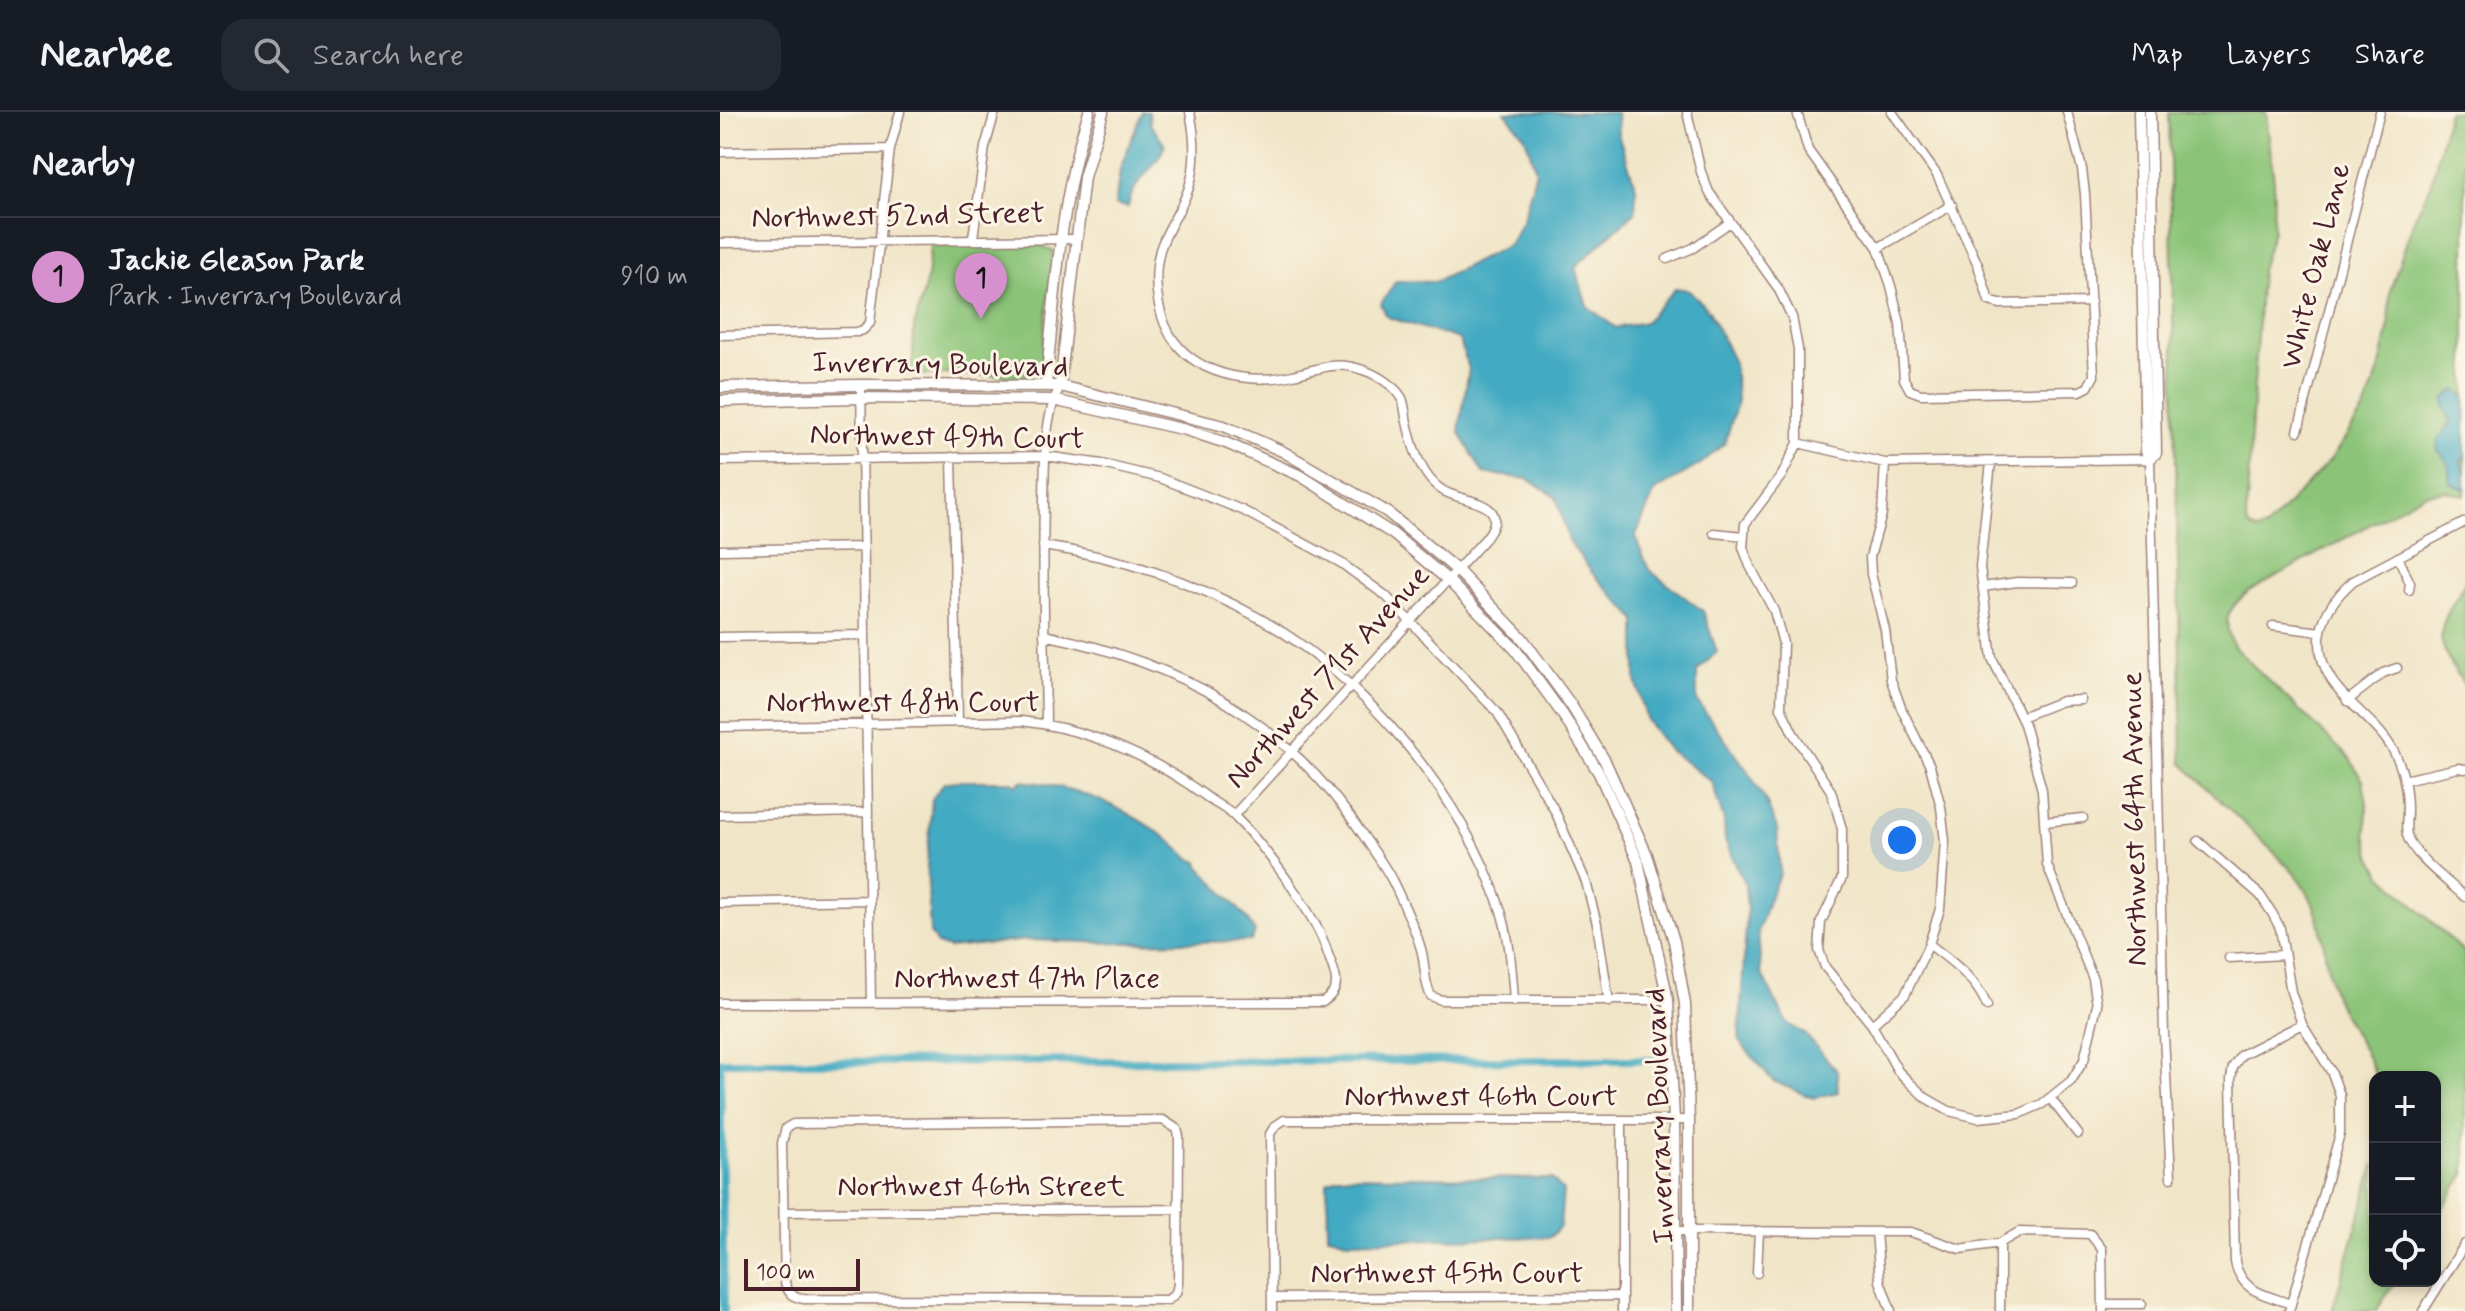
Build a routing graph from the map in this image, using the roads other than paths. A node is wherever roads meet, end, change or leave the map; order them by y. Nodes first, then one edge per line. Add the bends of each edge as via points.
1 (900, 112) edge
2 (995, 112) edge
3 (1089, 112) edge
4 (1103, 112) edge
5 (1190, 112) edge
6 (1687, 112) edge
7 (1797, 112) edge
8 (1893, 112) edge
9 (2067, 112) edge
10 (2139, 112) edge
11 (2150, 112) edge
12 (2380, 112) edge
13 (890, 149) junction
14 (720, 152) edge
15 (1952, 205) junction
16 (1729, 223) junction
17 (973, 238) junction
18 (1060, 238) junction
19 (1076, 239) junction
20 (880, 240) junction
21 (720, 243) edge
22 (1878, 248) junction
23 (1667, 259) dead end
24 (2091, 302) junction
25 (720, 335) edge
26 (861, 385) junction
27 (1046, 385) junction
28 (1060, 386) junction
29 (720, 387) edge
30 (861, 398) junction
31 (1053, 400) junction
32 (720, 401) edge
33 (2298, 431) dead end
34 (1798, 443) junction
35 (1045, 456) junction
36 (952, 457) junction
37 (861, 458) junction
38 (2150, 459) junction
39 (720, 461) edge
40 (1991, 462) junction
41 (1885, 463) junction
42 (2465, 522) edge
43 (1714, 533) dead end
44 (1744, 536) junction
45 (1043, 546) junction
46 (863, 547) junction
47 (720, 550) edge
48 (2398, 557) junction
49 (1458, 571) junction
50 (1449, 581) junction
51 (2072, 583) dead end
52 (1983, 587) junction
53 (2409, 590) dead end
54 (1412, 622) junction
55 (2273, 626) dead end
56 (2321, 632) junction
57 (865, 635) junction
58 (1044, 635) junction
59 (720, 637) edge
60 (2397, 668) dead end
61 (1352, 688) junction
62 (2081, 700) dead end
63 (2347, 701) junction
64 (2021, 717) junction
65 (958, 721) junction
66 (1046, 723) junction
67 (866, 724) junction
68 (720, 727) edge
69 (1292, 751) junction
70 (2465, 769) edge
71 (2404, 780) junction
72 (867, 812) junction
73 (720, 815) edge
74 (1234, 815) junction
75 (2083, 818) dead end
76 (2044, 822) junction
77 (2198, 841) dead end
78 (2465, 897) edge
79 (869, 900) junction
80 (720, 903) edge
81 (1929, 944) junction
82 (2284, 955) junction
83 (2229, 958) dead end
84 (1333, 995) joint
85 (1668, 1000) junction
86 (1514, 1001) junction
87 (1609, 1002) junction
88 (720, 1003) edge
89 (871, 1003) junction
90 (1987, 1006) dead end
91 (2302, 1024) junction
92 (1872, 1025) junction
93 (2050, 1098) junction
94 (1622, 1120) junction
95 (1674, 1120) junction
96 (1689, 1120) junction
97 (2078, 1134) dead end
98 (2171, 1178) dead end
99 (1179, 1209) junction
100 (784, 1212) junction
101 (1675, 1231) junction
102 (1688, 1231) junction
103 (1759, 1231) junction
104 (1876, 1232) junction
105 (2000, 1243) junction
106 (2465, 1244) edge
107 (1757, 1273) dead end
108 (1622, 1296) junction
109 (987, 1298) junction
110 (1272, 1298) junction
111 (2142, 1304) dead end
112 (2290, 1307) edge
113 (2103, 1308) edge
114 (988, 1311) edge
115 (1272, 1311) edge
116 (1622, 1311) edge
117 (1676, 1311) edge
118 (1689, 1311) edge
119 (1891, 1311) edge
120 (2000, 1311) edge
121 (2423, 1311) edge

1 - 13 street
2 - 17 street
3 - 18 street
4 - 19 street via 1084,177
5 - 49 street, Northwest 71st Avenue via 1194,169 1160,250 1156,278 1160,311 1170,334 1201,365 1225,376 1293,375 1342,365 1385,381 1401,398 1432,484 1491,510 1493,529
6 - 16 street via 1701,172
7 - 22 street via 1808,150
8 - 15 street
9 - 24 street via 2082,169
10 - 38 street, Northwest 64th Avenue
11 - 38 street, Northwest 64th Avenue via 2156,453
12 - 33 street, White Oak Lane
13 - 14 street
13 - 20 street
15 - 22 street
15 - 24 street via 1989,301
16 - 23 street
16 - 34 street via 1778,288 1792,317 1798,349
17 - 18 street, Northwest 52nd Street
17 - 20 street, Northwest 52nd Street
18 - 19 street, Northwest 52nd Street
18 - 27 street
19 - 28 street
20 - 21 street, Northwest 52nd Street
20 - 25 street via 870,323 863,330
22 - 24 street via 1900,323 1904,379 1910,390 1921,394 2088,387 2094,376
26 - 27 street, Inverrary Boulevard
26 - 29 street, Inverrary Boulevard
26 - 30 street
27 - 28 street, Inverrary Boulevard
27 - 31 street
28 - 31 street
28 - 49 street, Inverrary Boulevard via 1224,426 1282,451 1387,512
30 - 31 street, Inverrary Boulevard
30 - 32 street, Inverrary Boulevard
30 - 37 street
31 - 35 street
31 - 50 street, Inverrary Boulevard via 1186,430 1301,476 1393,534
34 - 41 street
34 - 44 street via 1782,475 1745,524
35 - 36 street, Northwest 49th Court
35 - 45 street
35 - 54 street, Northwest 49th Court via 1160,478 1242,510 1341,563
36 - 37 street, Northwest 49th Court
36 - 65 street
37 - 39 street, Northwest 49th Court
37 - 46 street
38 - 40 street
38 - 98 street, Northwest 64th Avenue
40 - 41 street
40 - 52 street via 1980,553
41 - 81 street via 1871,574 1891,680 1930,766 1945,841 1940,909
42 - 48 street
43 - 44 street
44 - 92 street via 1743,547 1783,643 1781,708 1831,791 1842,829 1842,878 1821,922 1819,950 1825,967
45 - 58 street
45 - 61 street via 1091,553 1180,580 1261,619
46 - 47 street
46 - 57 street
48 - 53 street
48 - 56 street via 2338,594
49 - 50 street, Northwest 71st Avenue
49 - 96 street, Inverrary Boulevard via 1523,639 1571,705 1605,761 1647,855 1674,941 1685,1004
50 - 54 street, Northwest 71st Avenue
50 - 85 street, Inverrary Boulevard via 1515,649 1599,773 1638,861
51 - 52 street
52 - 64 street via 1992,658
54 - 61 street, Northwest 71st Avenue
54 - 87 street, Northwest 49th Court via 1497,712 1555,811 1586,882
55 - 56 street
56 - 63 street via 2327,676
57 - 59 street
57 - 67 street
58 - 66 street
58 - 69 street via 1137,658 1193,683
60 - 63 street
61 - 69 street, Northwest 71st Avenue
61 - 86 street via 1418,758 1481,862 1512,956
62 - 64 street via 2062,701
63 - 71 street via 2393,749
64 - 76 street via 2042,790
65 - 66 street, Northwest 48th Court
65 - 67 street, Northwest 48th Court
66 - 74 street, Northwest 48th Court via 1136,753
67 - 68 street, Northwest 48th Court
67 - 72 street
69 - 74 street, Northwest 71st Avenue
69 - 86 street via 1329,789 1392,879 1421,950 1431,996
70 - 71 street
71 - 78 street via 2407,835 2413,848
72 - 73 street
72 - 79 street
74 - 84 street, Northwest 48th Court via 1313,920 1337,981
75 - 76 street
76 - 93 street via 2047,865 2093,979 2097,1005 2084,1060 2071,1081
77 - 82 street via 2260,895 2280,928
79 - 80 street
79 - 89 street
81 - 90 street via 1981,990
81 - 92 street via 1905,995
82 - 83 street
82 - 91 street
84 - 89 street, Northwest 47th Place via 1323,1002
85 - 87 street
85 - 95 street, Inverrary Boulevard
86 - 87 street
88 - 89 street, Northwest 47th Place
91 - 112 street via 2332,1073 2342,1119
91 - 112 street via 2241,1055 2231,1079 2238,1277 2249,1288
92 - 93 street via 1898,1071 1949,1111 1978,1118 2019,1114
93 - 97 street
94 - 95 street, Northwest 46th Court
94 - 108 street
94 - 110 street, Northwest 46th Court via 1284,1120 1270,1134
95 - 96 street, Northwest 46th Court
95 - 101 street, Inverrary Boulevard
96 - 102 street, Inverrary Boulevard
99 - 100 street, Northwest 46th Street
99 - 100 street via 1179,1136 1163,1120 793,1124 786,1128 782,1143
99 - 109 street via 1178,1284 1168,1300
100 - 109 street via 785,1283 794,1298
101 - 102 street
101 - 117 street, Inverrary Boulevard
102 - 103 street
102 - 118 street, Inverrary Boulevard
103 - 104 street
103 - 107 street
104 - 105 street via 1911,1232 1960,1249
104 - 119 street via 1880,1281
105 - 113 street via 2019,1232 2090,1234 2102,1249
105 - 120 street
106 - 121 street
108 - 110 street, Northwest 45th Court
108 - 116 street
109 - 114 street
110 - 115 street
111 - 113 street

